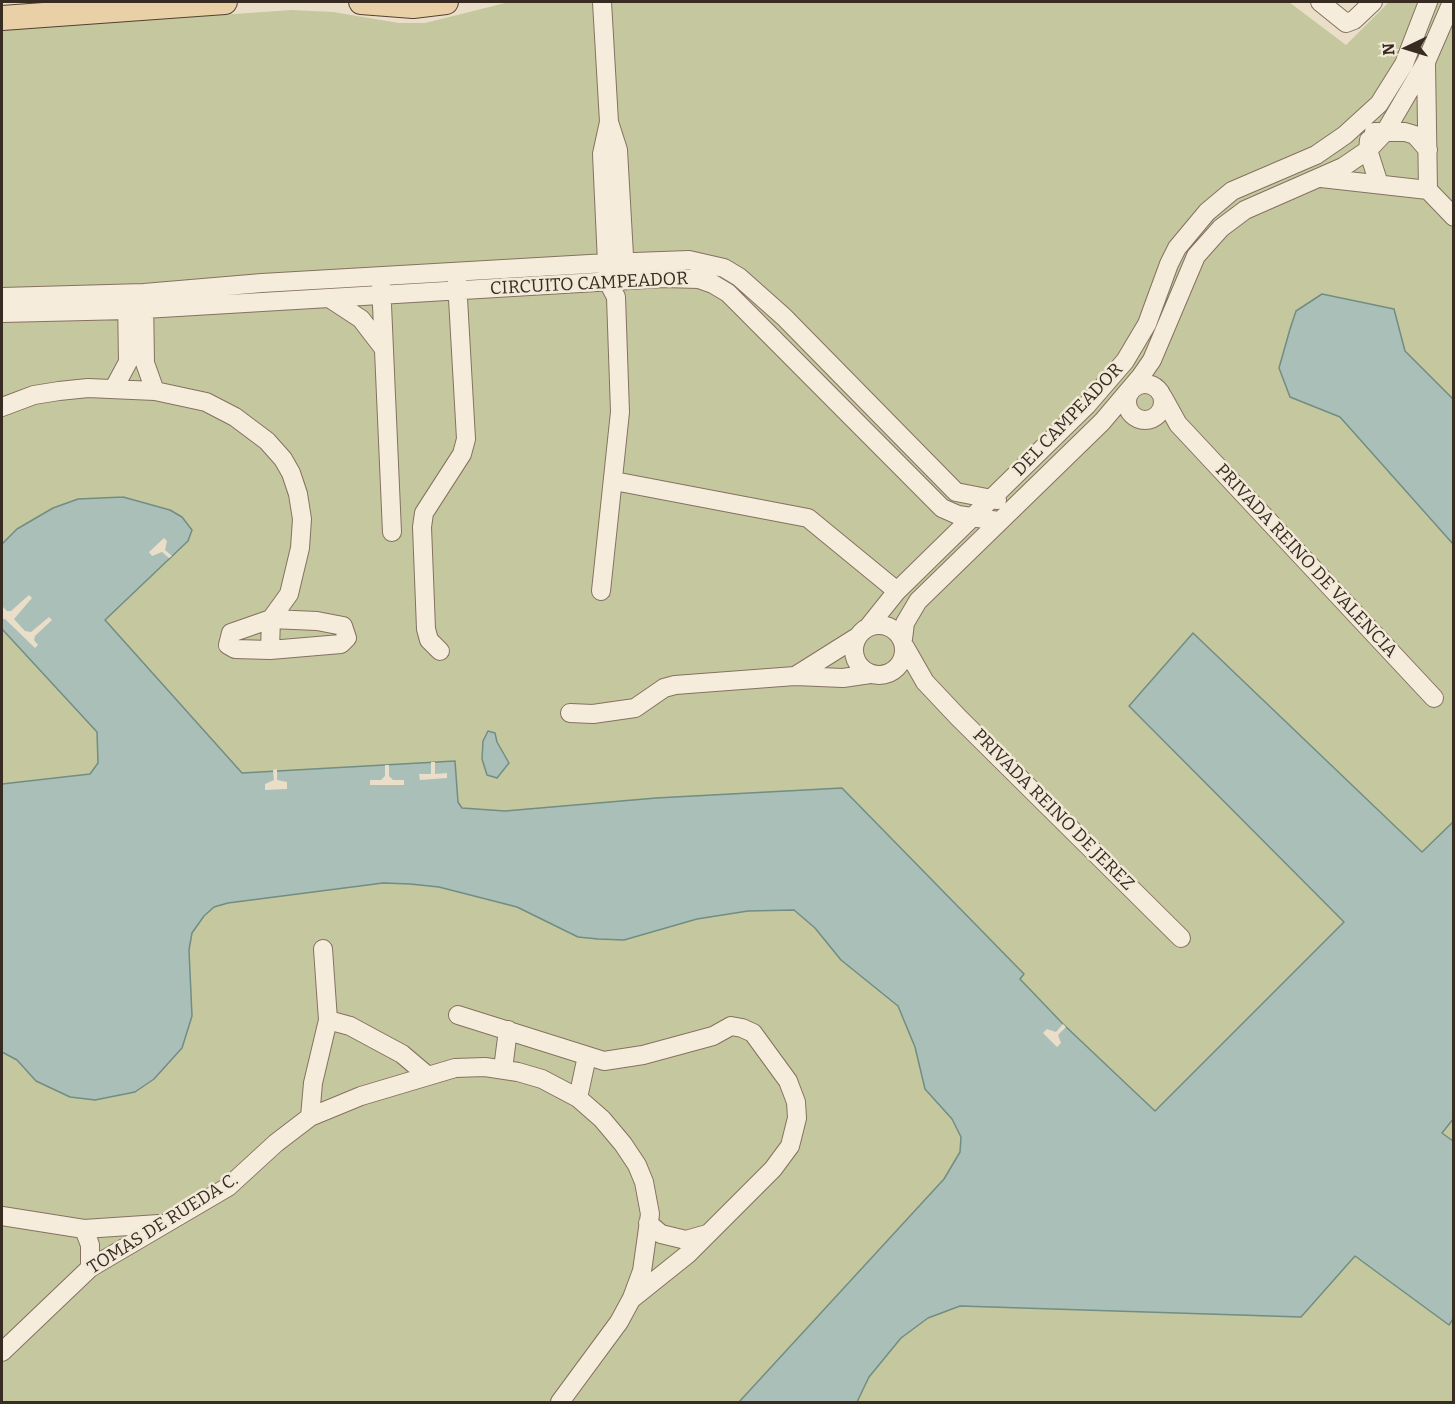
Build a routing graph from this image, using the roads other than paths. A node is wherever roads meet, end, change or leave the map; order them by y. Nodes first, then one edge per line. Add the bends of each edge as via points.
1 (225, 2) edge
2 (361, 2) edge
3 (444, 2) edge
4 (602, 2) edge
5 (1320, 2) edge
6 (1373, 2) edge
7 (1428, 2) edge
8 (1452, 2) edge
9 (397, 3) edge
10 (2, 18) edge
11 (1426, 62) junction
12 (1379, 104) junction
13 (1345, 135) junction
14 (1374, 138) junction
15 (1428, 150) junction
16 (1322, 178) junction
17 (1379, 184) junction
18 (1428, 190) junction
19 (1454, 217) edge
20 (701, 271) junction
21 (616, 277) junction
22 (457, 282) junction
23 (381, 285) junction
24 (2, 297) edge
25 (329, 298) junction
26 (136, 302) junction
27 (2, 313) edge
28 (1159, 344) junction
29 (386, 352) junction
30 (821, 357) junction
31 (1125, 361) junction
32 (805, 371) junction
33 (114, 388) junction
34 (1130, 391) junction
35 (155, 392) junction
36 (1096, 394) junction
37 (1162, 395) junction
38 (2, 407) edge
39 (1144, 419) junction
40 (1102, 422) junction
41 (1178, 424) junction
42 (614, 482) junction
43 (990, 499) junction
44 (1017, 503) junction
45 (942, 508) junction
46 (974, 517) junction
47 (999, 521) junction
48 (392, 532) dead end
49 (945, 545) junction
50 (601, 591) dead end
51 (897, 591) junction
52 (289, 594) junction
53 (271, 619) junction
54 (293, 619) junction
55 (863, 632) junction
56 (904, 643) junction
57 (293, 649) junction
58 (270, 650) junction
59 (440, 651) dead end
60 (878, 674) junction
61 (795, 676) junction
62 (925, 682) junction
63 (1434, 698) dead end
64 (570, 713) dead end
65 (1180, 938) dead end
66 (323, 949) dead end
67 (458, 1015) dead end
68 (328, 1020) junction
69 (508, 1030) junction
70 (587, 1056) junction
71 (503, 1069) junction
72 (428, 1076) junction
73 (578, 1098) junction
74 (310, 1117) junction
75 (2, 1216) edge
76 (164, 1223) junction
77 (648, 1223) junction
78 (84, 1229) junction
79 (707, 1234) junction
80 (90, 1268) junction
81 (632, 1298) junction
82 (8, 1339) edge
83 (2, 1352) edge
84 (560, 1402) edge

1 - 10 main road
2 - 9 main road
3 - 9 main road
4 - 21 street via 609,122 618,150
5 - 6 street via 1346,23
7 - 12 street, DEL CAMPEADOR via 1404,64
8 - 11 street, DEL CAMPEADOR
11 - 14 street, DEL CAMPEADOR
11 - 15 street
12 - 13 street, DEL CAMPEADOR
12 - 14 street
13 - 14 street
13 - 31 street, DEL CAMPEADOR via 1316,155 1232,191 1207,212 1169,264 1147,324
14 - 15 street via 1415,135
14 - 16 street, DEL CAMPEADOR
14 - 17 street
15 - 18 street
16 - 17 street
16 - 28 street, DEL CAMPEADOR via 1270,197 1221,228 1196,256 1185,276
17 - 18 street
18 - 19 street
20 - 21 street, CIRCUITO CAMPEADOR
20 - 30 street, CIRCUITO CAMPEADOR via 739,277
20 - 32 street, CIRCUITO CAMPEADOR
21 - 22 street, CIRCUITO CAMPEADOR
21 - 42 street via 621,412
22 - 23 street, CIRCUITO CAMPEADOR
22 - 59 street via 466,440 462,454 424,513 422,527 426,629 429,640
23 - 25 street, CIRCUITO CAMPEADOR
23 - 26 street, CIRCUITO CAMPEADOR
23 - 29 street
24 - 26 street, CIRCUITO CAMPEADOR
25 - 26 street, CIRCUITO CAMPEADOR
25 - 29 street via 361,319
26 - 27 street, CIRCUITO CAMPEADOR
26 - 33 street via 128,362
26 - 35 street via 145,363
28 - 34 street, DEL CAMPEADOR
28 - 37 street, DEL CAMPEADOR
29 - 48 street
30 - 32 street
30 - 43 street, CIRCUITO CAMPEADOR via 956,492
31 - 34 street
31 - 36 street, DEL CAMPEADOR
32 - 45 street, CIRCUITO CAMPEADOR
33 - 35 street
33 - 38 street via 34,395
34 - 36 street
34 - 37 street via 1142,383 1151,384
34 - 39 street via 1128,409
34 - 40 street, DEL CAMPEADOR
35 - 52 street via 206,402 235,417 267,441 283,459 298,494 302,519
36 - 43 street, DEL CAMPEADOR
37 - 39 street via 1162,410
37 - 41 street, PRIVADA REINO DE VALENCIA
39 - 40 street, DEL CAMPEADOR
39 - 41 street via 1164,418
40 - 44 street, DEL CAMPEADOR
41 - 63 street, PRIVADA REINO DE VALENCIA
42 - 50 street
42 - 51 street via 807,518
43 - 44 street, CIRCUITO CAMPEADOR
43 - 46 street, DEL CAMPEADOR
44 - 47 street, DEL CAMPEADOR
45 - 46 street, CIRCUITO CAMPEADOR
45 - 49 street via 947,530
46 - 47 street, CIRCUITO CAMPEADOR
46 - 49 street, DEL CAMPEADOR
47 - 56 street, DEL CAMPEADOR via 918,601 905,623
49 - 51 street, DEL CAMPEADOR
51 - 55 street, DEL CAMPEADOR
52 - 53 street
52 - 54 street
53 - 54 street
53 - 58 street
53 - 58 street via 241,627 228,640 234,650
54 - 57 street
54 - 57 street via 343,626 347,638 341,644
55 - 56 street via 885,625 892,627
55 - 60 street via 854,654 862,669
55 - 61 street, DEL CAMPEADOR
56 - 60 street via 901,664
56 - 62 street, PRIVADA REINO DE JEREZ
57 - 58 street
60 - 61 street, DEL CAMPEADOR via 823,679
60 - 62 street
61 - 64 street, DEL CAMPEADOR via 675,685 635,708
62 - 65 street, PRIVADA REINO DE JEREZ
66 - 68 street
67 - 69 street
68 - 72 street via 350,1026 402,1054
68 - 74 street via 313,1083
69 - 70 street
69 - 71 street
70 - 73 street
70 - 79 street via 604,1061 643,1055 713,1036 731,1026 753,1033 788,1081 797,1118 790,1146 773,1169
71 - 72 street, TOMAS DE RUEDA C. via 455,1068
71 - 73 street, TOMAS DE RUEDA C. via 542,1079
72 - 74 street, TOMAS DE RUEDA C. via 361,1096
73 - 77 street, TOMAS DE RUEDA C. via 602,1119 638,1165 650,1214
74 - 76 street, TOMAS DE RUEDA C. via 228,1187
75 - 78 street
76 - 78 street
76 - 80 street, TOMAS DE RUEDA C.
77 - 79 street via 661,1234 686,1240
77 - 81 street, TOMAS DE RUEDA C. via 642,1271
78 - 80 street via 90,1245
79 - 81 street
80 - 82 street, TOMAS DE RUEDA C.
81 - 84 street, TOMAS DE RUEDA C. via 619,1323
82 - 83 street, TOMAS DE RUEDA C.

